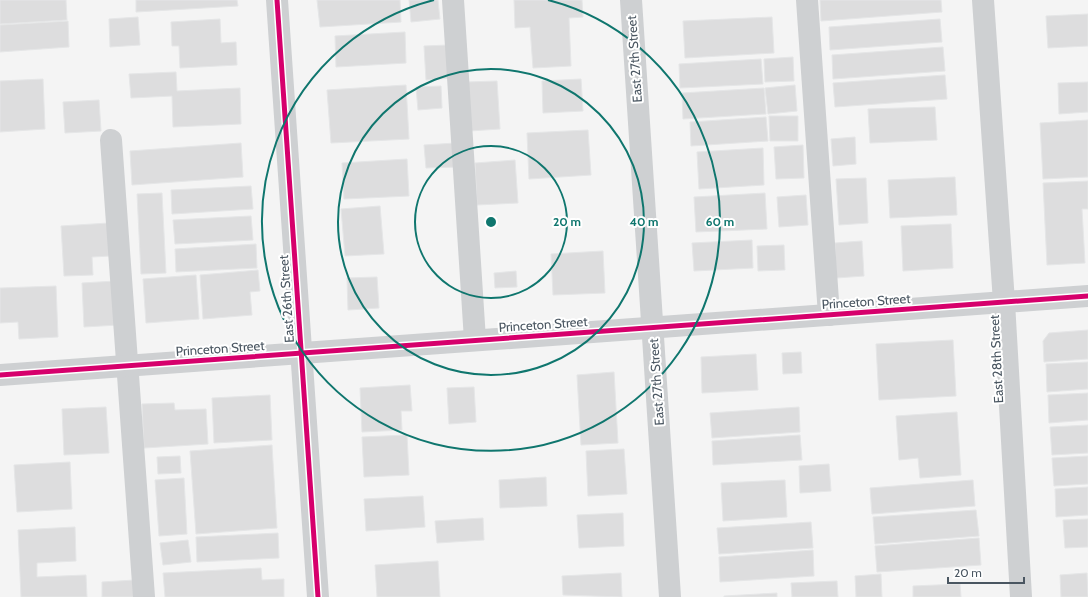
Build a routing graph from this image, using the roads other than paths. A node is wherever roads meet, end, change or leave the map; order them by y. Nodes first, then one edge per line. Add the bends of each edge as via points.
1 (277, 0) edge
2 (453, 0) edge
3 (631, 0) edge
4 (808, 0) edge
5 (983, 0) edge
6 (111, 140) dead end
7 (1088, 296) edge
8 (1004, 302) junction
9 (829, 315) junction
10 (652, 328) junction
11 (475, 340) junction
12 (301, 353) junction
13 (127, 365) junction
14 (0, 375) edge
15 (144, 597) edge
16 (318, 597) edge
17 (670, 597) edge
18 (1021, 597) edge

1 - 12 street, East 26th Street
2 - 11 street
3 - 10 street, East 27th Street
4 - 9 street
5 - 8 street, East 28th Street
6 - 13 street
7 - 8 street, Princeton Street
8 - 9 street, Princeton Street
8 - 18 street, East 28th Street
9 - 10 street, Princeton Street
10 - 11 street, Princeton Street
10 - 17 street, East 27th Street
11 - 12 street, Princeton Street
12 - 13 street, Princeton Street
12 - 16 street, East 26th Street
13 - 14 street, Princeton Street
13 - 15 street

